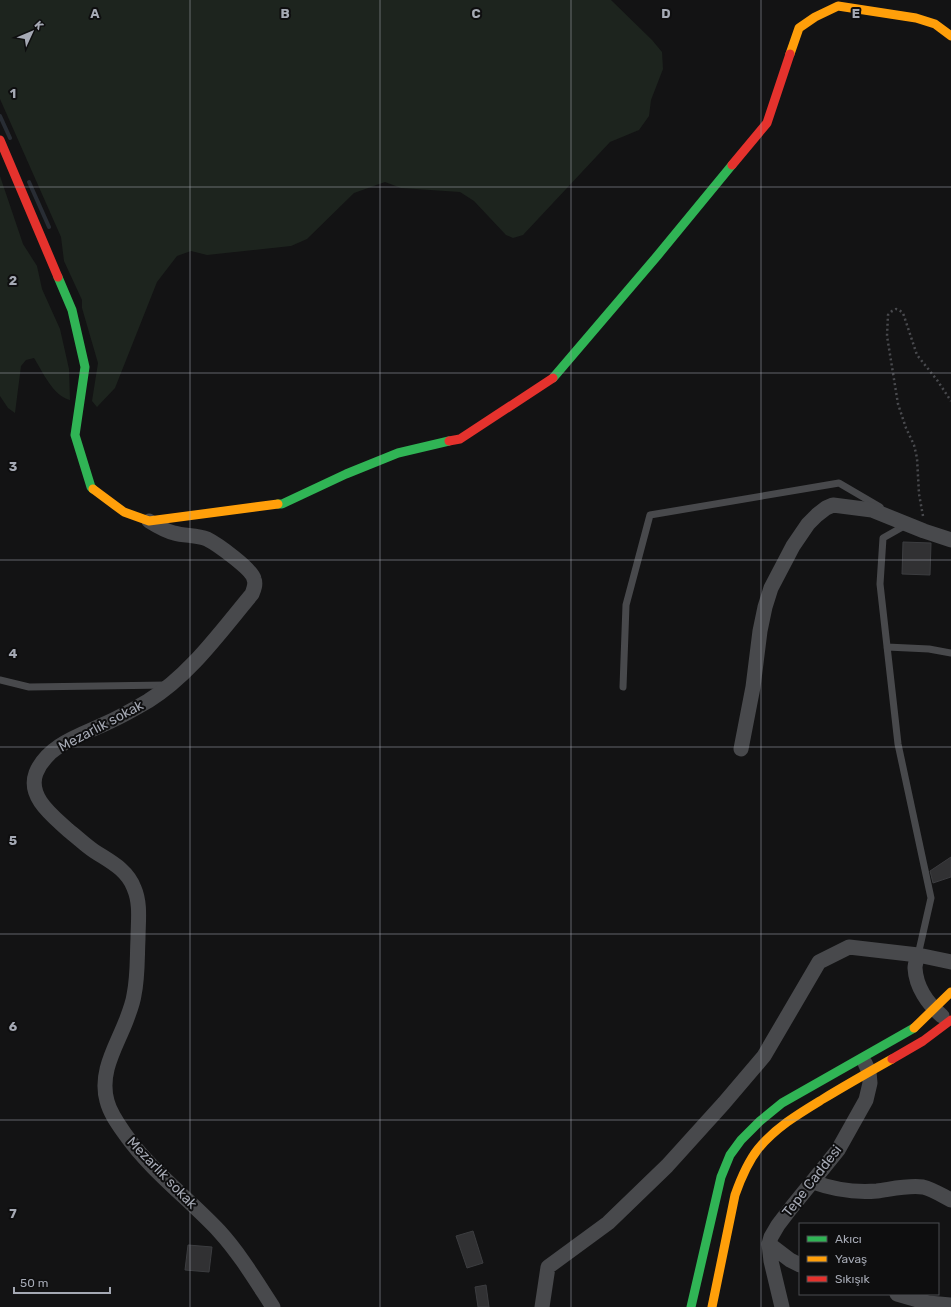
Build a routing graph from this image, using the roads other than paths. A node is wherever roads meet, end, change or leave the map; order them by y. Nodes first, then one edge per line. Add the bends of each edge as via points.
1 (951, 36) edge
2 (0, 140) edge
3 (149, 521) junction
4 (908, 524) junction
5 (951, 540) edge
6 (887, 647) junction
7 (951, 653) edge
8 (0, 680) edge
9 (170, 685) junction
10 (624, 687) dead end
11 (741, 749) dead end
12 (918, 955) junction
13 (951, 962) edge
14 (951, 992) edge
15 (934, 1009) junction
16 (951, 1020) edge
17 (863, 1057) junction
18 (869, 1072) junction
19 (813, 1182) junction
20 (951, 1200) edge
21 (769, 1244) junction
22 (799, 1264) edge
23 (900, 1295) edge
24 (951, 1305) edge
25 (273, 1307) edge
26 (542, 1307) edge
27 (691, 1307) edge
28 (712, 1307) edge
29 (782, 1307) edge

1 - 3 street via 935,24 916,18 838,6 799,28 767,123 553,378 460,439 398,453 282,504
2 - 3 street via 72,310 85,367 75,435 91,487 124,512
3 - 9 street, Mezarlık sokak via 174,534 191,535 219,546 250,571 254,578 252,594 187,670
4 - 5 street
4 - 6 lane via 883,538 880,584
4 - 10 lane via 839,483 650,515 626,605
4 - 11 street via 872,510 834,505 826,508 808,524 779,571 765,607
6 - 7 lane
6 - 12 lane via 898,744 930,898
8 - 9 lane via 29,687
9 - 25 street, Mezarlık sokak via 150,700 55,749 36,774 34,787 48,812 83,843 126,874 134,887 139,906 134,996 108,1062 105,1084 107,1102 116,1123 150,1165 236,1250
12 - 13 street
12 - 15 street via 915,968 919,983 923,994
12 - 26 street via 849,947 819,962 764,1056 724,1103 667,1166 608,1223 548,1267
14 - 15 street
15 - 16 street
15 - 17 street via 909,1032
16 - 18 street via 919,1044
17 - 18 street, Tepe Caddesi
17 - 27 street via 766,1115 738,1144 730,1156 719,1184
18 - 19 street, Tepe Caddesi via 870,1083 866,1100 838,1150
18 - 28 street via 791,1118 762,1144 745,1167 735,1195
19 - 20 street via 849,1191 924,1187
19 - 21 street, Tepe Caddesi via 778,1225
21 - 22 street
21 - 29 street
23 - 24 street via 928,1303

